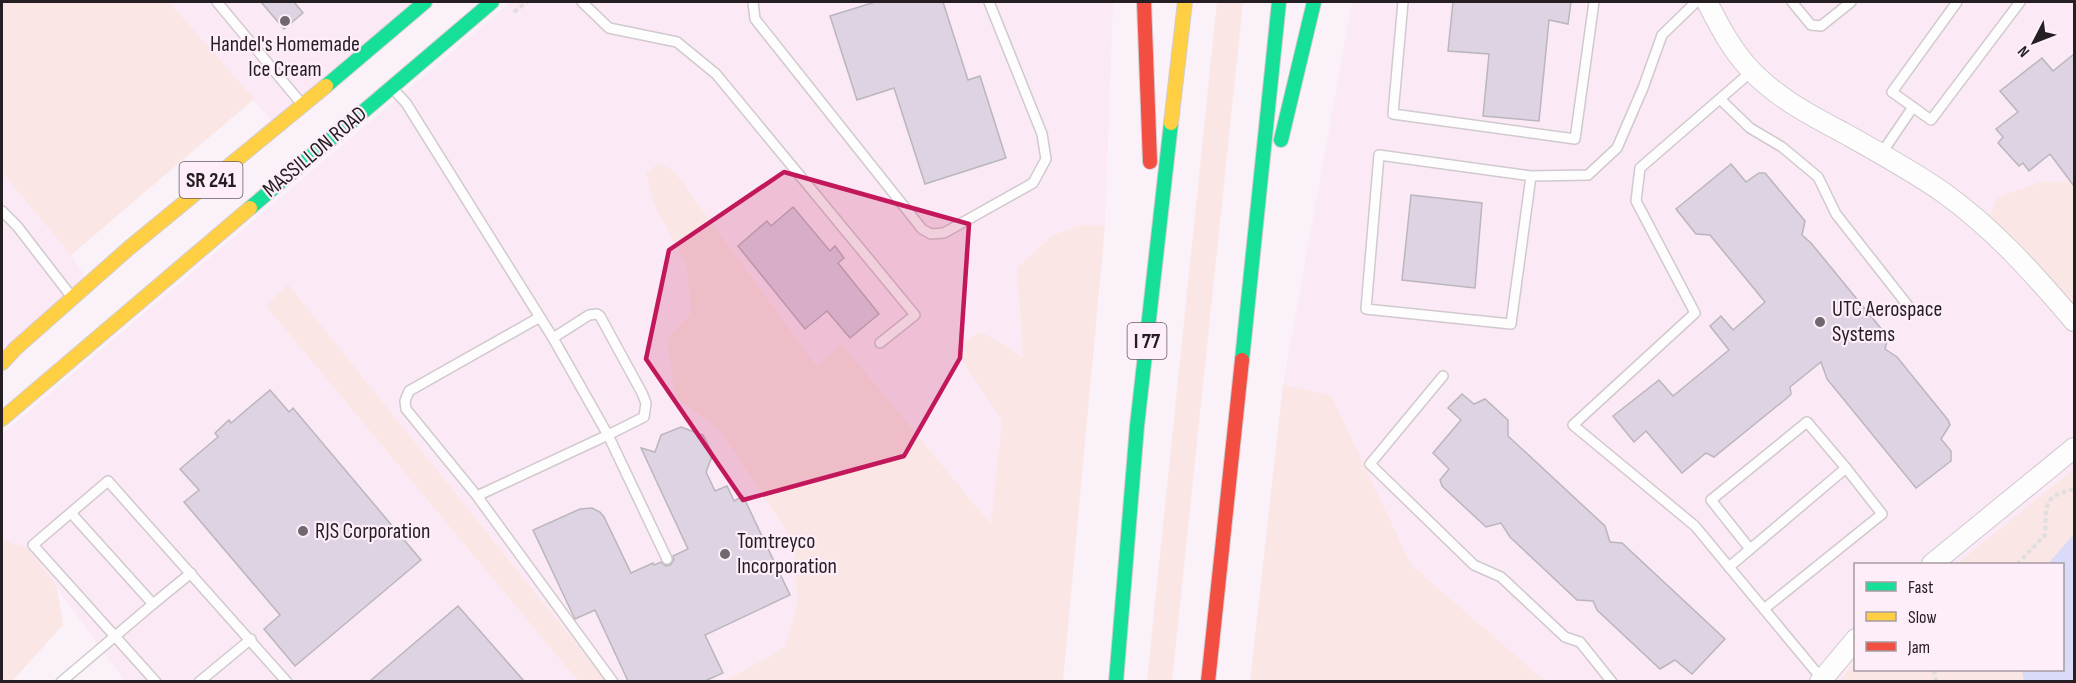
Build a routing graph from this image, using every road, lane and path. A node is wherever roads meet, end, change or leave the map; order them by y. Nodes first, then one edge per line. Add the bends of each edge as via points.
1 (217, 2) edge
2 (425, 2) edge
3 (492, 2) edge
4 (582, 2) edge
5 (753, 2) edge
6 (989, 2) edge
7 (1144, 2) edge
8 (1185, 2) edge
9 (1279, 2) edge
10 (1314, 2) edge
11 (1403, 2) edge
12 (1594, 2) edge
13 (1696, 2) edge
14 (1707, 2) edge
15 (1792, 2) edge
16 (1851, 2) edge
17 (1957, 2) edge
18 (2020, 2) edge
19 (1752, 71) junction
20 (392, 87) junction
21 (1719, 99) junction
22 (302, 105) junction
23 (1913, 107) junction
24 (1881, 154) junction
25 (1531, 176) junction
26 (2, 211) edge
27 (1257, 213) junction
28 (1152, 284) junction
29 (73, 298) junction
30 (1910, 307) dead end
31 (540, 317) junction
32 (2074, 321) edge
33 (553, 338) junction
34 (880, 343) dead end
35 (5, 356) edge
36 (1443, 376) dead end
37 (2, 419) edge
38 (608, 435) junction
39 (2074, 448) edge
40 (1846, 468) junction
41 (2074, 488) edge
42 (477, 496) junction
43 (71, 513) junction
44 (1750, 549) junction
45 (668, 559) dead end
46 (1933, 563) edge
47 (2018, 563) edge
48 (1729, 567) junction
49 (191, 573) junction
50 (153, 604) junction
51 (1764, 609) junction
52 (115, 635) junction
53 (251, 639) junction
54 (1854, 641) edge
55 (1821, 680) edge
56 (61, 681) edge
57 (156, 681) edge
58 (199, 681) edge
59 (287, 681) edge
60 (613, 681) edge
61 (1116, 681) edge
62 (1208, 681) edge
63 (1612, 681) edge

1 - 22 lane
2 - 22 main road, MASSILLON ROAD / SR 241
3 - 20 main road, MASSILLON ROAD
4 - 34 lane via 609,28 677,42 716,74 915,315
5 - 6 lane via 755,20 922,229 931,234 944,233 1033,183 1046,159 1042,134
7 - 28 main road
8 - 28 main road, I 77
9 - 27 main road
10 - 27 main road via 1284,127
11 - 12 lane via 1393,114 1575,139
13 - 25 lane via 1662,35 1617,148 1588,175
14 - 19 street via 1726,40
15 - 16 lane via 1811,25 1821,26
17 - 23 lane via 1892,92
18 - 23 lane via 1932,120
19 - 21 lane
19 - 24 street via 1798,108
20 - 31 lane via 406,103
20 - 37 main road, MASSILLON ROAD
21 - 30 lane via 1750,128 1782,147 1818,177 1836,214
21 - 48 lane via 1640,168 1636,201 1695,313 1573,425 1695,526
22 - 29 main road, MASSILLON ROAD / SR 241
23 - 24 lane
24 - 32 street via 1944,193 1984,225 2022,260
25 - 25 lane via 1379,155 1366,309 1511,324
26 - 29 lane
27 - 62 main road
28 - 61 main road, I 77
29 - 35 main road, MASSILLON ROAD / SR 241
31 - 33 lane
31 - 42 lane via 409,391 405,401 406,409
33 - 38 lane
33 - 38 lane via 592,314 603,320 646,403 644,417
36 - 63 lane via 1370,464 1474,565 1501,577 1565,637 1580,642
38 - 42 lane
38 - 45 lane
39 - 46 street
40 - 44 lane
40 - 44 lane via 1807,422 1711,500
40 - 51 lane via 1882,514
41 - 47 path via 2049,501 2044,535
42 - 60 lane
43 - 49 lane via 108,481
43 - 50 lane
43 - 52 lane via 33,545
44 - 48 lane
48 - 51 lane
49 - 50 lane
49 - 53 lane
50 - 52 lane
51 - 55 lane
52 - 56 lane
52 - 57 lane
53 - 58 lane
53 - 59 lane
54 - 55 street

